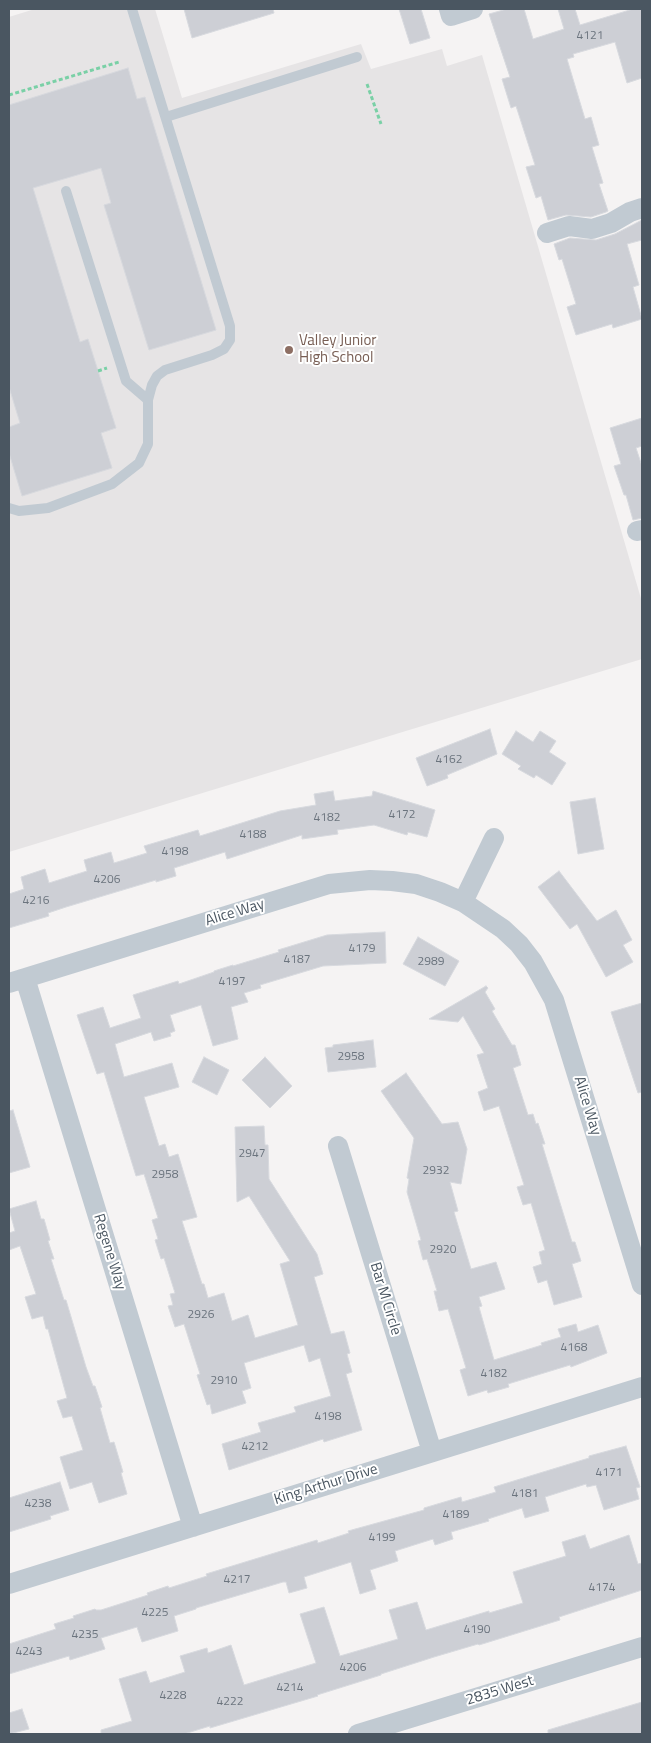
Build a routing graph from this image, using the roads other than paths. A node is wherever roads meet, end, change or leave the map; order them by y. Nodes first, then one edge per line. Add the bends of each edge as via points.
1 (132, 9) edge
2 (449, 9) edge
3 (473, 9) edge
4 (356, 57) dead end
5 (166, 117) junction
6 (66, 191) dead end
7 (642, 208) edge
8 (547, 233) dead end
9 (148, 400) junction
10 (9, 508) edge
11 (494, 838) dead end
12 (463, 902) junction
13 (17, 980) edge
14 (338, 1146) dead end
15 (642, 1285) edge
16 (642, 1387) edge
17 (432, 1452) junction
18 (193, 1527) junction
19 (9, 1584) edge
20 (642, 1647) edge
21 (358, 1734) edge

1 - 5 lane
2 - 3 street via 451,16
4 - 5 lane
5 - 9 lane via 230,326 230,340 224,349 212,355 165,370 157,376
6 - 9 lane via 126,381
7 - 8 street via 592,229 569,226
9 - 10 lane via 148,444 139,463 112,484 48,508 19,511
11 - 12 street
12 - 13 street, Alice Way via 416,884 392,881 329,884
12 - 15 street, Alice Way via 519,944 554,1000
13 - 18 street, Regene Way
14 - 17 street, Bar M Circle
16 - 17 street, King Arthur Drive
17 - 18 street, King Arthur Drive
18 - 19 street, King Arthur Drive
20 - 21 street, 2835 West

